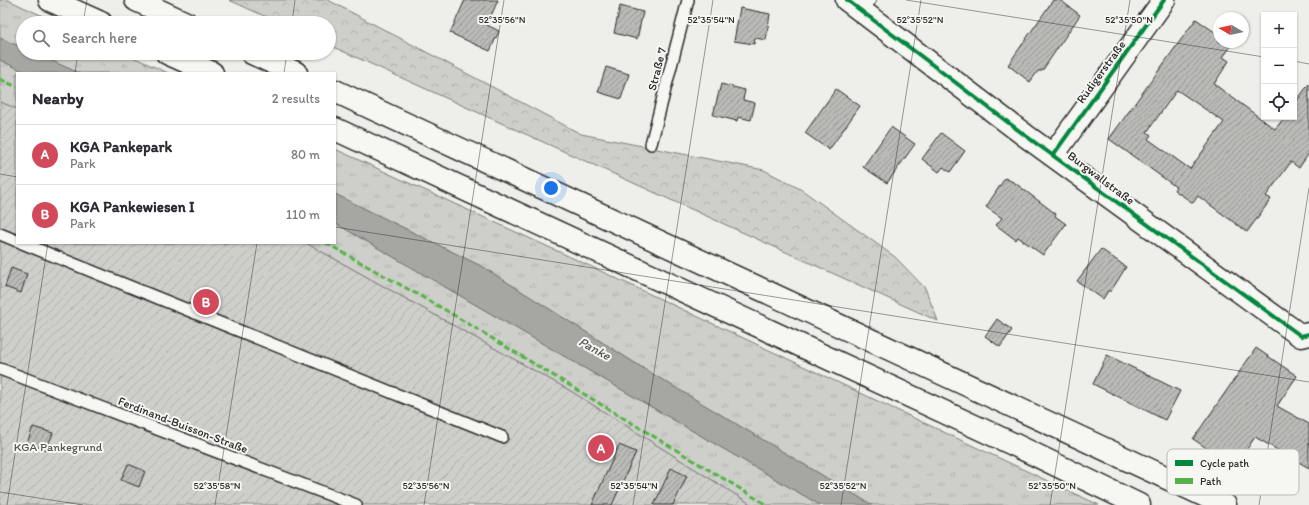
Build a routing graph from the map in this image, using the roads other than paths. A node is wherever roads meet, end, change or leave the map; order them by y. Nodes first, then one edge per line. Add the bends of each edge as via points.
1 (50, 0) edge
2 (136, 0) edge
3 (688, 0) edge
4 (1164, 0) edge
5 (860, 3) edge
6 (85, 16) edge
7 (171, 16) edge
8 (183, 60) edge
9 (267, 60) edge
10 (210, 72) edge
11 (294, 72) edge
12 (336, 91) edge
13 (336, 129) edge
14 (651, 144) dead end
15 (1053, 155) junction
16 (0, 234) edge
17 (16, 241) edge
18 (24, 244) edge
19 (1309, 334) edge
20 (0, 369) edge
21 (502, 437) dead end
22 (1167, 478) edge
23 (1204, 495) edge
24 (356, 505) edge
25 (1139, 505) edge
26 (1225, 505) edge

1 - 6 main road
2 - 7 main road
3 - 14 lane, Straße 7
4 - 15 main road, Rüdigerstraße
5 - 15 main road, Burgwallstraße
8 - 10 main road
9 - 11 main road
12 - 22 main road
13 - 25 main road
15 - 19 main road, Burgwallstraße via 1301,336
16 - 17 lane
18 - 21 lane
20 - 24 lane, Ferdinand-Buisson-Straße
23 - 26 main road

